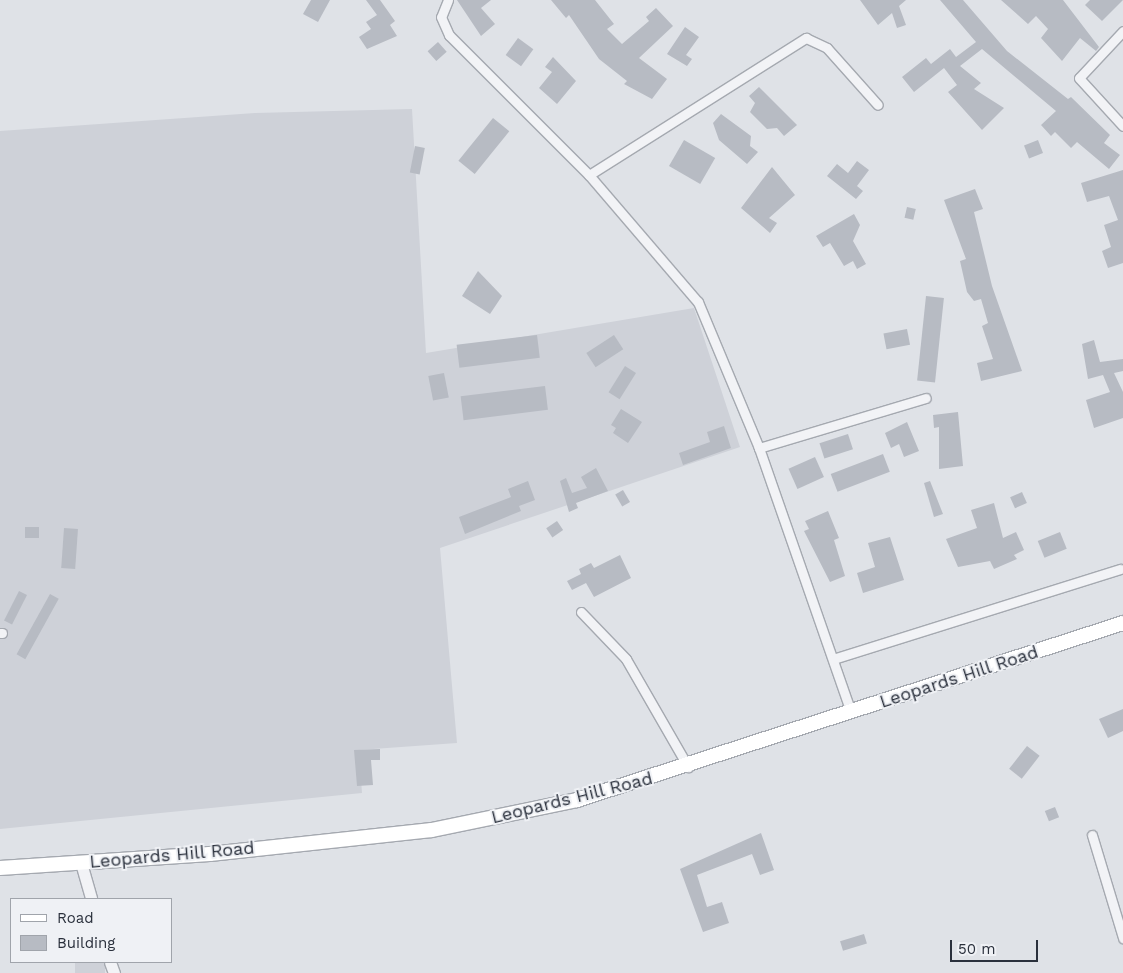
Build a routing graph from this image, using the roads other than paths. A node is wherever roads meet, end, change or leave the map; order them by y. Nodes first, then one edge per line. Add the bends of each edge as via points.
1 (448, 0) edge
2 (1123, 31) edge
3 (878, 105) dead end
4 (1123, 126) edge
5 (589, 176) junction
6 (926, 398) dead end
7 (760, 448) junction
8 (1120, 568) dead end
9 (582, 612) dead end
10 (1123, 623) edge
11 (833, 659) junction
12 (852, 712) junction
13 (688, 767) junction
14 (1092, 835) dead end
15 (81, 863) junction
16 (0, 868) edge
17 (91, 898) edge
18 (1123, 938) edge

1 - 5 street via 441,17 449,35
2 - 4 street via 1079,78
3 - 5 street via 826,48 806,38
5 - 7 street via 698,302
6 - 7 street
7 - 11 street
8 - 11 street
9 - 13 street via 626,659
10 - 12 main road, Leopards Hill Road
11 - 12 street
12 - 13 main road, Leopards Hill Road
13 - 15 main road, Leopards Hill Road via 601,795 432,830
14 - 18 street
15 - 16 main road, Leopards Hill Road
15 - 17 street

